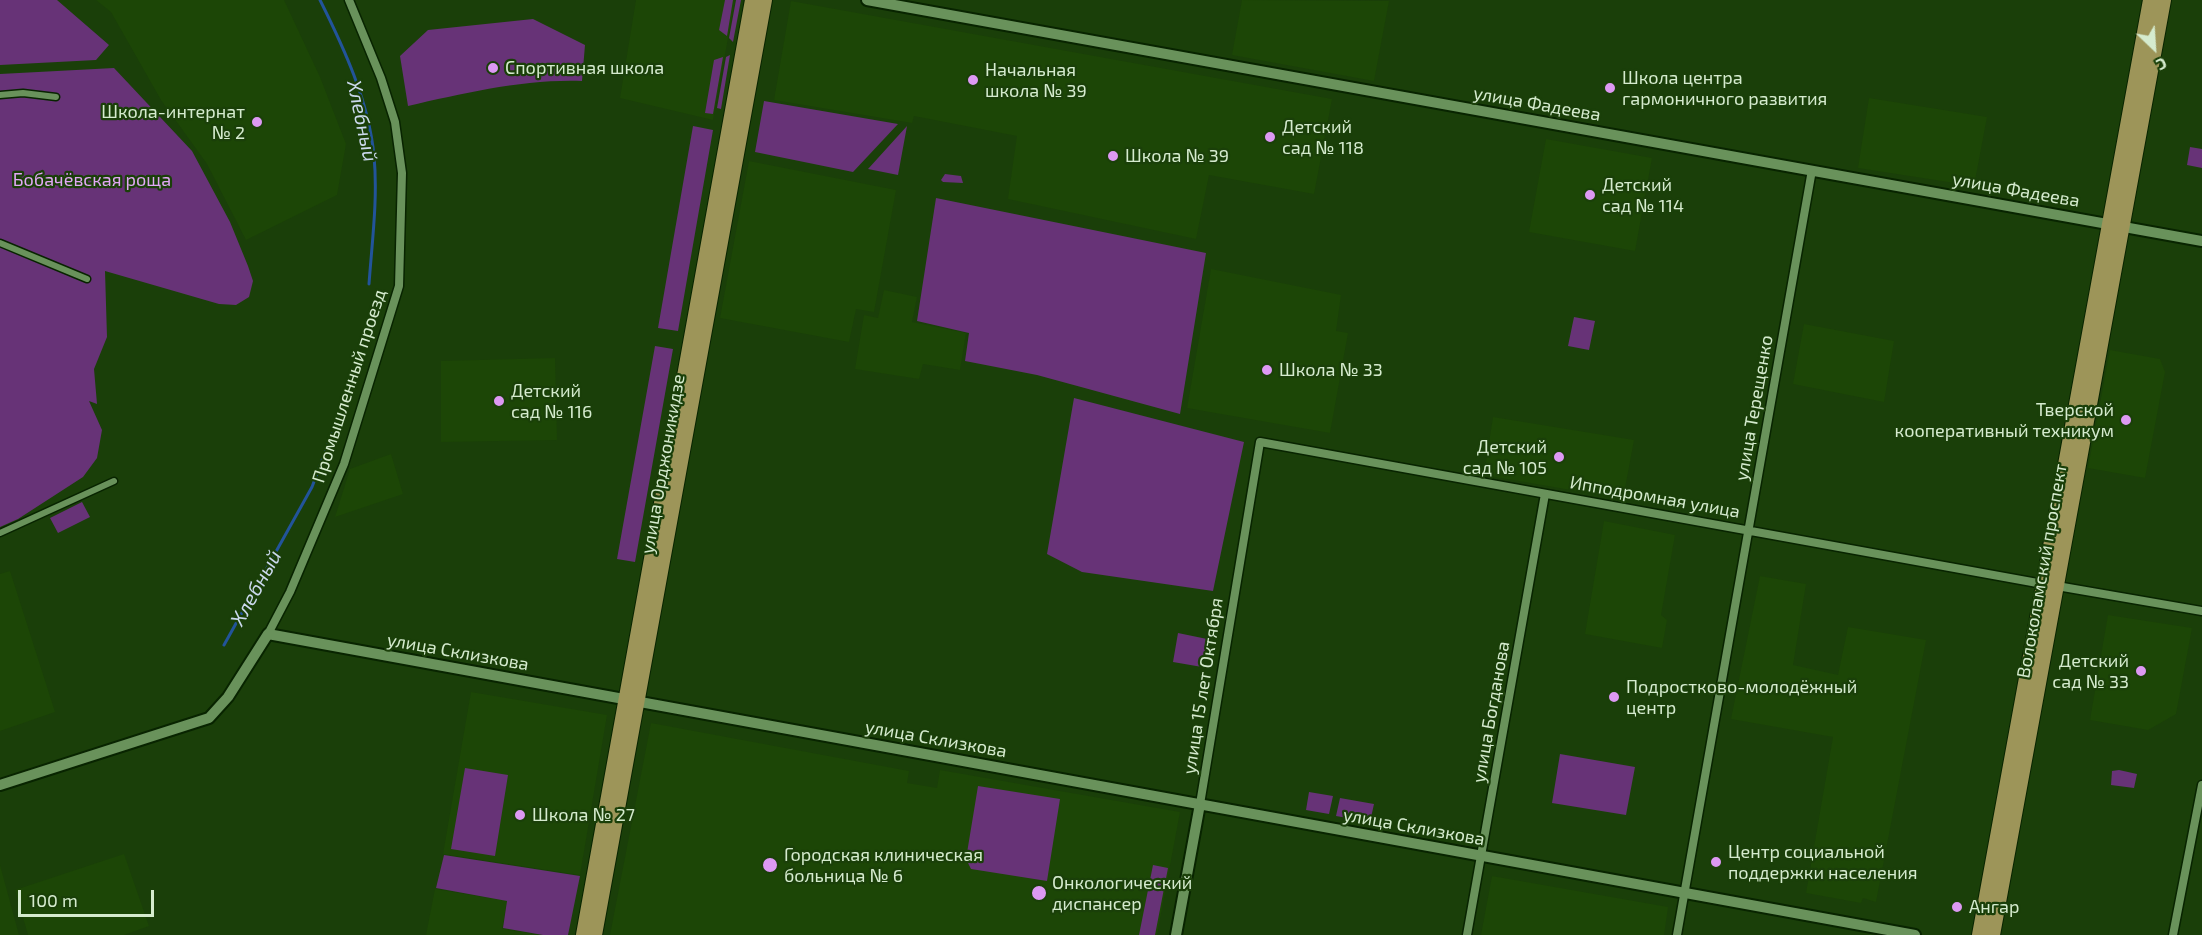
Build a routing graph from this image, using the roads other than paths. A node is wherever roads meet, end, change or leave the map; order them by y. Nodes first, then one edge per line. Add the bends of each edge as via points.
1 (349, 0) edge
2 (752, 0) edge
3 (765, 0) edge
4 (867, 0) edge
5 (2150, 0) edge
6 (2164, 0) edge
7 (0, 95) edge
8 (56, 97) dead end
9 (727, 139) junction
10 (737, 154) junction
11 (1812, 170) junction
12 (2109, 224) junction
13 (2124, 226) junction
14 (2202, 240) edge
15 (0, 243) edge
16 (87, 279) dead end
17 (1260, 442) joint
18 (114, 481) dead end
19 (1545, 494) junction
20 (1749, 531) junction
21 (0, 533) edge
22 (2050, 585) junction
23 (2202, 611) edge
24 (268, 634) junction
25 (632, 700) junction
26 (0, 785) edge
27 (2202, 785) edge
28 (1200, 804) junction
29 (1482, 856) junction
30 (1684, 893) junction
31 (583, 935) edge
32 (595, 935) edge
33 (1176, 935) edge
34 (1467, 935) edge
35 (1677, 935) edge
36 (1915, 935) edge
37 (1979, 935) edge
38 (1993, 935) edge
39 (2173, 935) edge

1 - 24 street, Промышленный проезд via 395,122 402,173 399,286 347,456 290,592
2 - 9 main road, улица Орджоникидзе
3 - 10 main road, улица Орджоникидзе
4 - 11 street, улица Фадеева
5 - 12 main road, Волоколамский проспект
6 - 13 main road, Волоколамский проспект
7 - 8 street
9 - 10 main road via 730,149
9 - 25 main road, улица Орджоникидзе
10 - 25 main road, улица Орджоникидзе
11 - 12 street, улица Фадеева
11 - 20 street, улица Терещенко
12 - 13 street, улица Фадеева
12 - 22 main road, Волоколамский проспект
13 - 14 street, улица Фадеева
13 - 22 main road, Волоколамский проспект
15 - 16 street
17 - 19 street, Ипподромная улица
17 - 28 street, улица 15 лет Октября
18 - 21 street
19 - 20 street, Ипподромная улица
19 - 29 street, улица Богданова
20 - 22 street, Ипподромная улица
20 - 30 street, улица Терещенко
22 - 23 street, Ипподромная улица
22 - 37 main road, Волоколамский проспект
22 - 38 main road, Волоколамский проспект
24 - 25 street, улица Склизкова
24 - 26 street via 228,698 209,718
25 - 28 street, улица Склизкова
25 - 31 main road, улица Орджоникидзе
25 - 32 main road, улица Орджоникидзе
27 - 39 street
28 - 29 street, улица Склизкова
28 - 33 street, улица 15 лет Октября
29 - 30 street, улица Склизкова
29 - 34 street, улица Богданова
30 - 35 street, улица Терещенко
30 - 36 street, улица Склизкова

